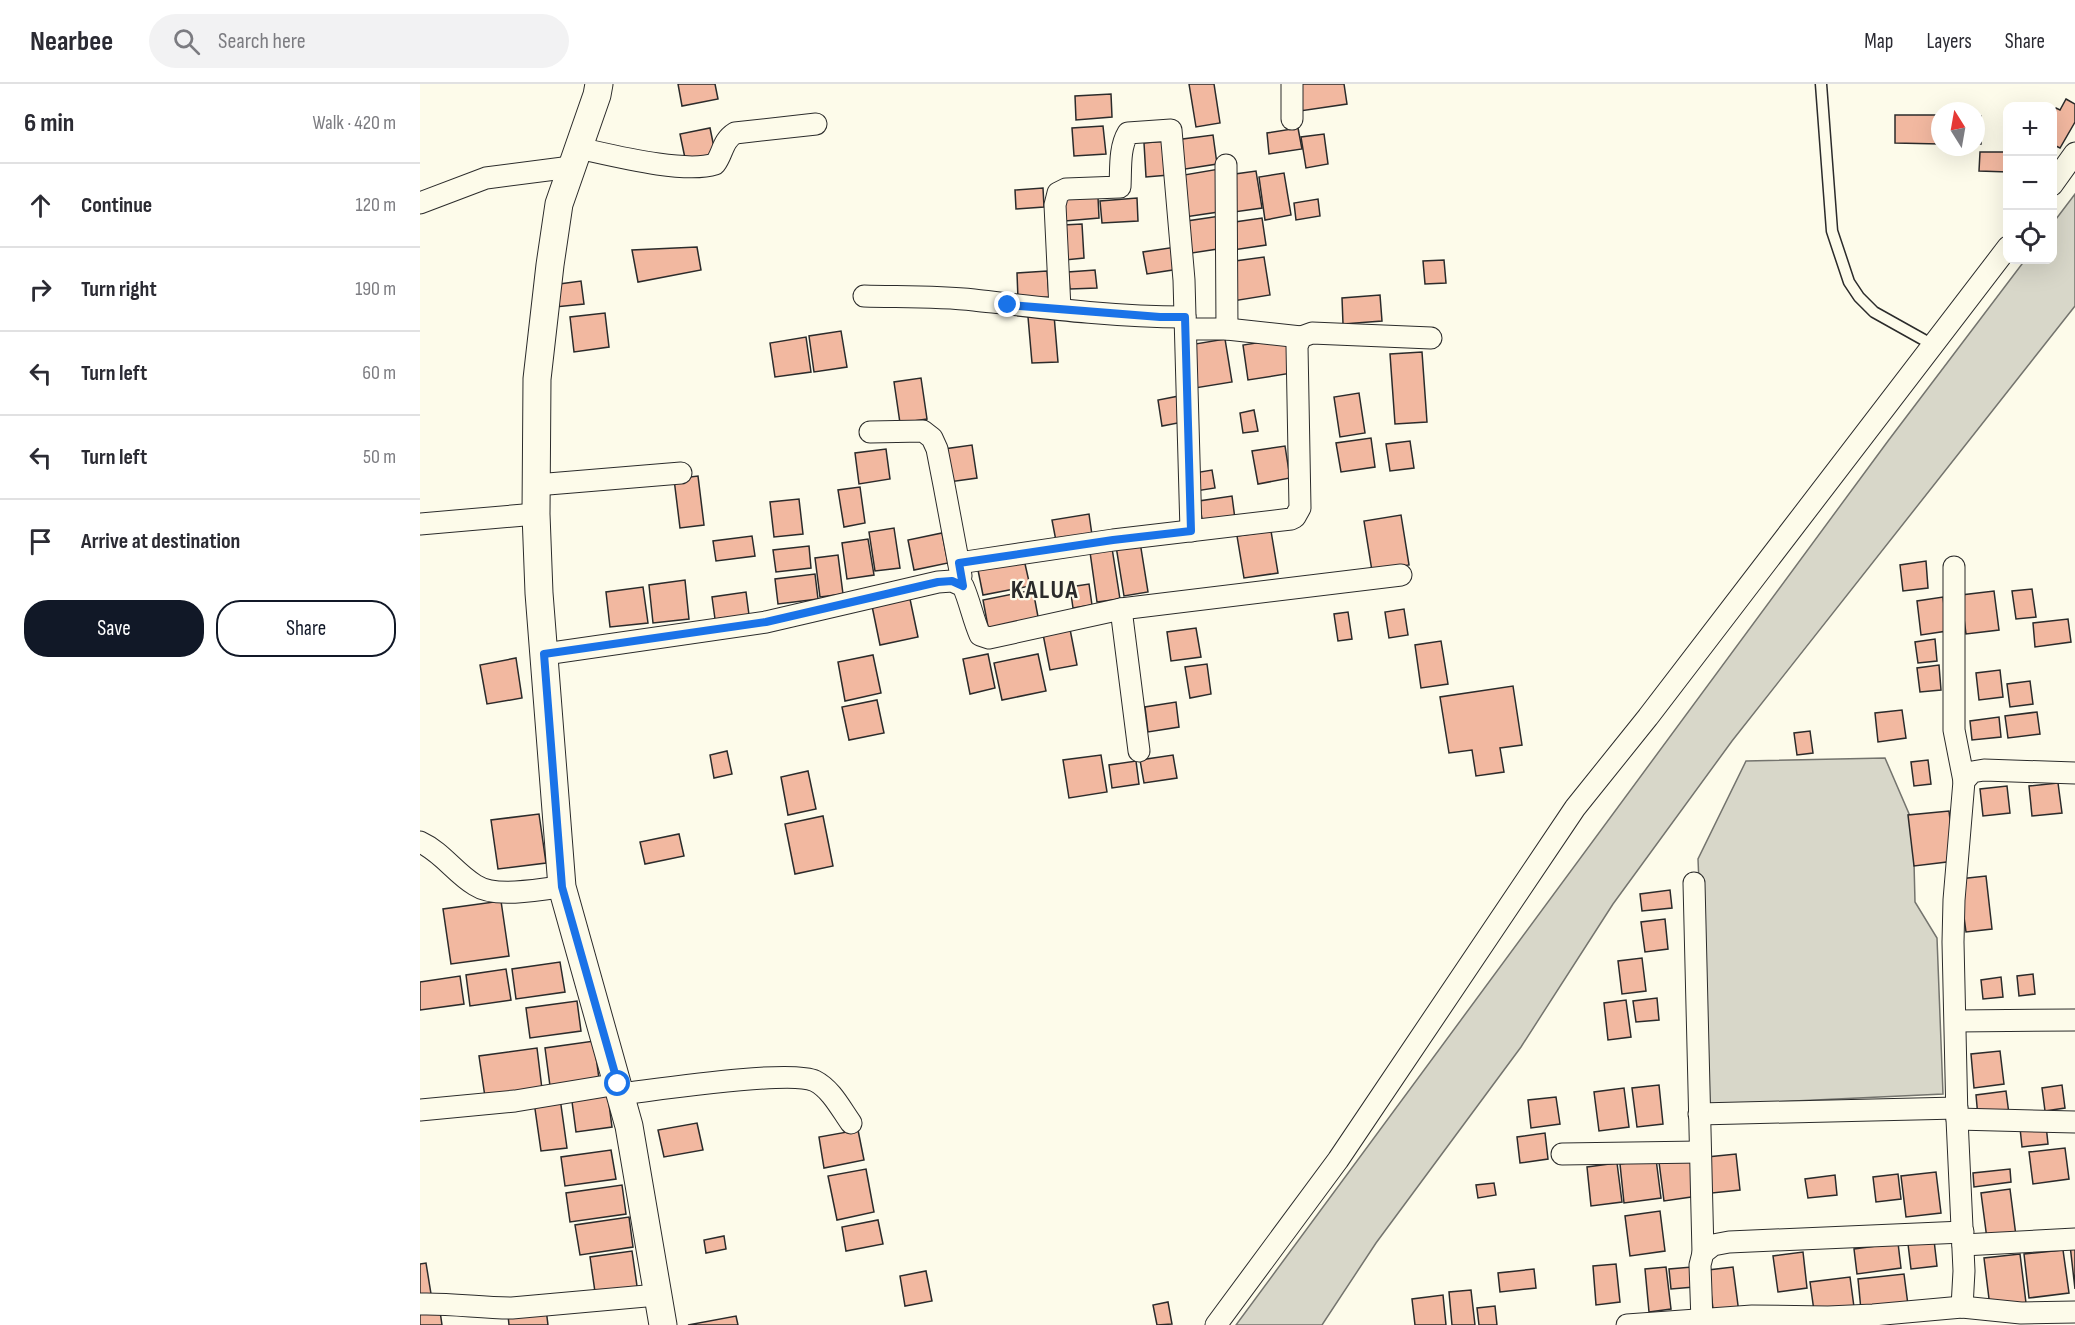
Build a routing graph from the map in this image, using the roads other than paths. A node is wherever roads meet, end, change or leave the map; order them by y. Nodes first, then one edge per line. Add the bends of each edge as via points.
1 (599, 84) edge
2 (1292, 84) edge
3 (1821, 84) edge
4 (1292, 119) dead end
5 (816, 124) dead end
6 (2075, 153) edge
7 (574, 158) junction
8 (1226, 165) dead end
9 (2057, 178) edge
10 (420, 203) edge
11 (2003, 252) edge
12 (864, 296) dead end
13 (1060, 309) junction
14 (1186, 323) junction
15 (1227, 329) junction
16 (1300, 337) junction
17 (1431, 338) dead end
18 (1933, 345) junction
19 (870, 432) dead end
20 (681, 473) dead end
21 (536, 485) junction
22 (536, 514) junction
23 (420, 524) edge
24 (1191, 531) junction
25 (959, 563) junction
26 (1954, 567) dead end
27 (1401, 575) dead end
28 (963, 586) junction
29 (1121, 609) junction
30 (544, 654) junction
31 (1139, 751) dead end
32 (2075, 773) edge
33 (1964, 781) junction
34 (420, 842) edge
35 (1694, 883) dead end
36 (562, 887) junction
37 (2075, 1020) edge
38 (1956, 1021) junction
39 (619, 1089) junction
40 (420, 1110) edge
41 (1957, 1113) junction
42 (1700, 1114) junction
43 (2075, 1122) edge
44 (851, 1123) dead end
45 (1700, 1152) junction
46 (1562, 1154) dead end
47 (1963, 1238) junction
48 (2075, 1239) edge
49 (1703, 1253) junction
50 (657, 1295) junction
51 (420, 1304) edge
52 (1962, 1307) junction
53 (2075, 1312) edge
54 (1924, 1318) edge
55 (1799, 1321) edge
56 (1691, 1322) edge
57 (663, 1325) edge
58 (1216, 1325) edge
59 (1627, 1325) edge

1 - 7 street
2 - 4 street
3 - 18 lane via 1832,231 1849,282 1874,312
5 - 7 street via 735,133 728,137 715,165 697,168
6 - 9 street
7 - 10 street via 486,178
7 - 21 street via 559,204 537,379
8 - 15 street
11 - 18 street
12 - 13 street via 973,300
13 - 14 street via 1160,317
13 - 14 street via 1055,205 1058,193 1066,189 1120,187 1122,150 1128,133 1171,130
14 - 15 street
14 - 24 street
15 - 16 street
16 - 17 street via 1312,333
16 - 24 street via 1298,513 1286,520
18 - 58 street via 1575,808 1338,1160
19 - 25 street via 923,432 932,438
20 - 21 street
21 - 22 street
22 - 23 street
22 - 30 street
24 - 25 street
25 - 28 street
26 - 33 street via 1954,730
27 - 29 street
28 - 29 street via 980,635 989,638
28 - 30 street via 952,581 938,582 766,622
29 - 31 street
30 - 36 street
32 - 33 street via 1984,770 1972,772
33 - 38 street via 1954,900
34 - 36 street via 485,890
35 - 42 street
36 - 39 street
37 - 38 street
38 - 41 street
39 - 40 street
39 - 44 street via 801,1078 823,1086
39 - 50 street via 629,1126
41 - 42 street
41 - 43 street
41 - 47 street
42 - 45 street
45 - 46 street
45 - 49 street
47 - 48 street
47 - 49 street via 1729,1242 1713,1245
47 - 52 street
49 - 56 street
50 - 51 street via 512,1308
50 - 57 street
52 - 53 street via 2021,1313
52 - 54 street
54 - 55 street via 1828,1317
55 - 56 street via 1752,1317
56 - 59 street

